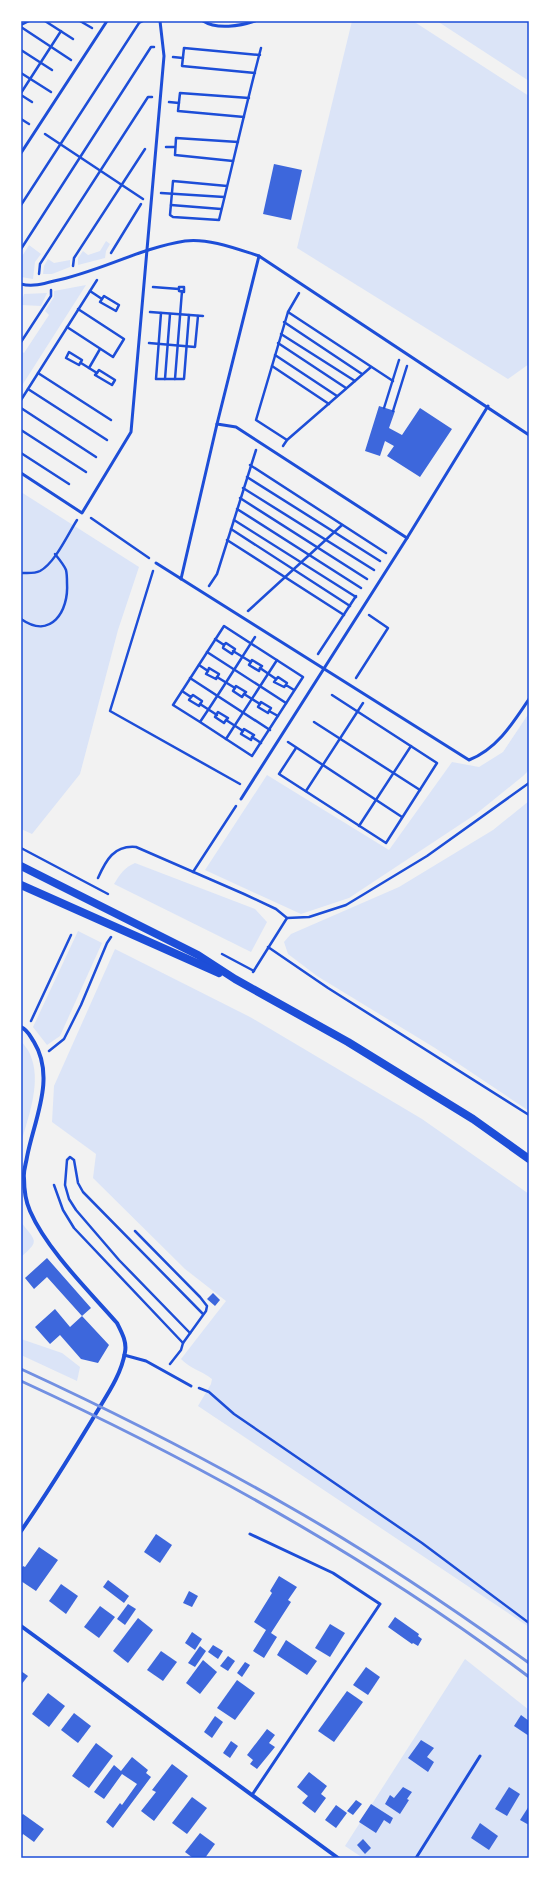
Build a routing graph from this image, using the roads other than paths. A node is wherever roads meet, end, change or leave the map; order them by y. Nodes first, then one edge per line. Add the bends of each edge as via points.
1 (107, 21) edge
2 (160, 21) edge
3 (203, 21) edge
4 (255, 21) edge
5 (21, 153) edge
6 (148, 250) junction
7 (259, 256) junction
8 (21, 284) edge
9 (488, 406) junction
10 (217, 424) junction
11 (529, 435) edge
12 (21, 473) edge
13 (407, 538) junction
14 (156, 562) road end
15 (181, 579) junction
16 (324, 669) junction
17 (529, 699) edge
18 (240, 799) dead end
19 (21, 866) edge
20 (21, 885) edge
21 (235, 979) junction
22 (21, 1027) edge
23 (529, 1159) edge
24 (124, 1355) junction
25 (191, 1386) road end
26 (21, 1531) edge
27 (250, 1534) dead end
28 (21, 1626) edge
29 (480, 1756) dead end
30 (252, 1795) junction
31 (338, 1858) edge
32 (416, 1858) edge

1 - 5 lane
2 - 6 lane via 164,47
3 - 4 lane via 223,26
6 - 7 lane via 186,241 221,244
6 - 8 lane via 73,277 38,285
6 - 12 lane via 131,432 82,513
7 - 9 lane
7 - 10 lane
9 - 11 lane
9 - 13 lane
10 - 13 lane via 236,427
10 - 15 lane
13 - 16 lane
14 - 15 lane
15 - 16 lane
16 - 17 lane via 469,760 481,756 509,730
16 - 18 lane
19 - 21 main road via 198,955
20 - 21 main road via 106,921 198,965
21 - 23 main road via 348,1042 472,1119
22 - 24 street via 27,1030 42,1058 44,1086 23,1177 29,1210 44,1238 117,1324 124,1337
24 - 25 lane via 146,1361
24 - 26 street via 112,1386 56,1479
27 - 30 lane via 333,1573 380,1604
28 - 30 street
29 - 32 lane
30 - 31 street

